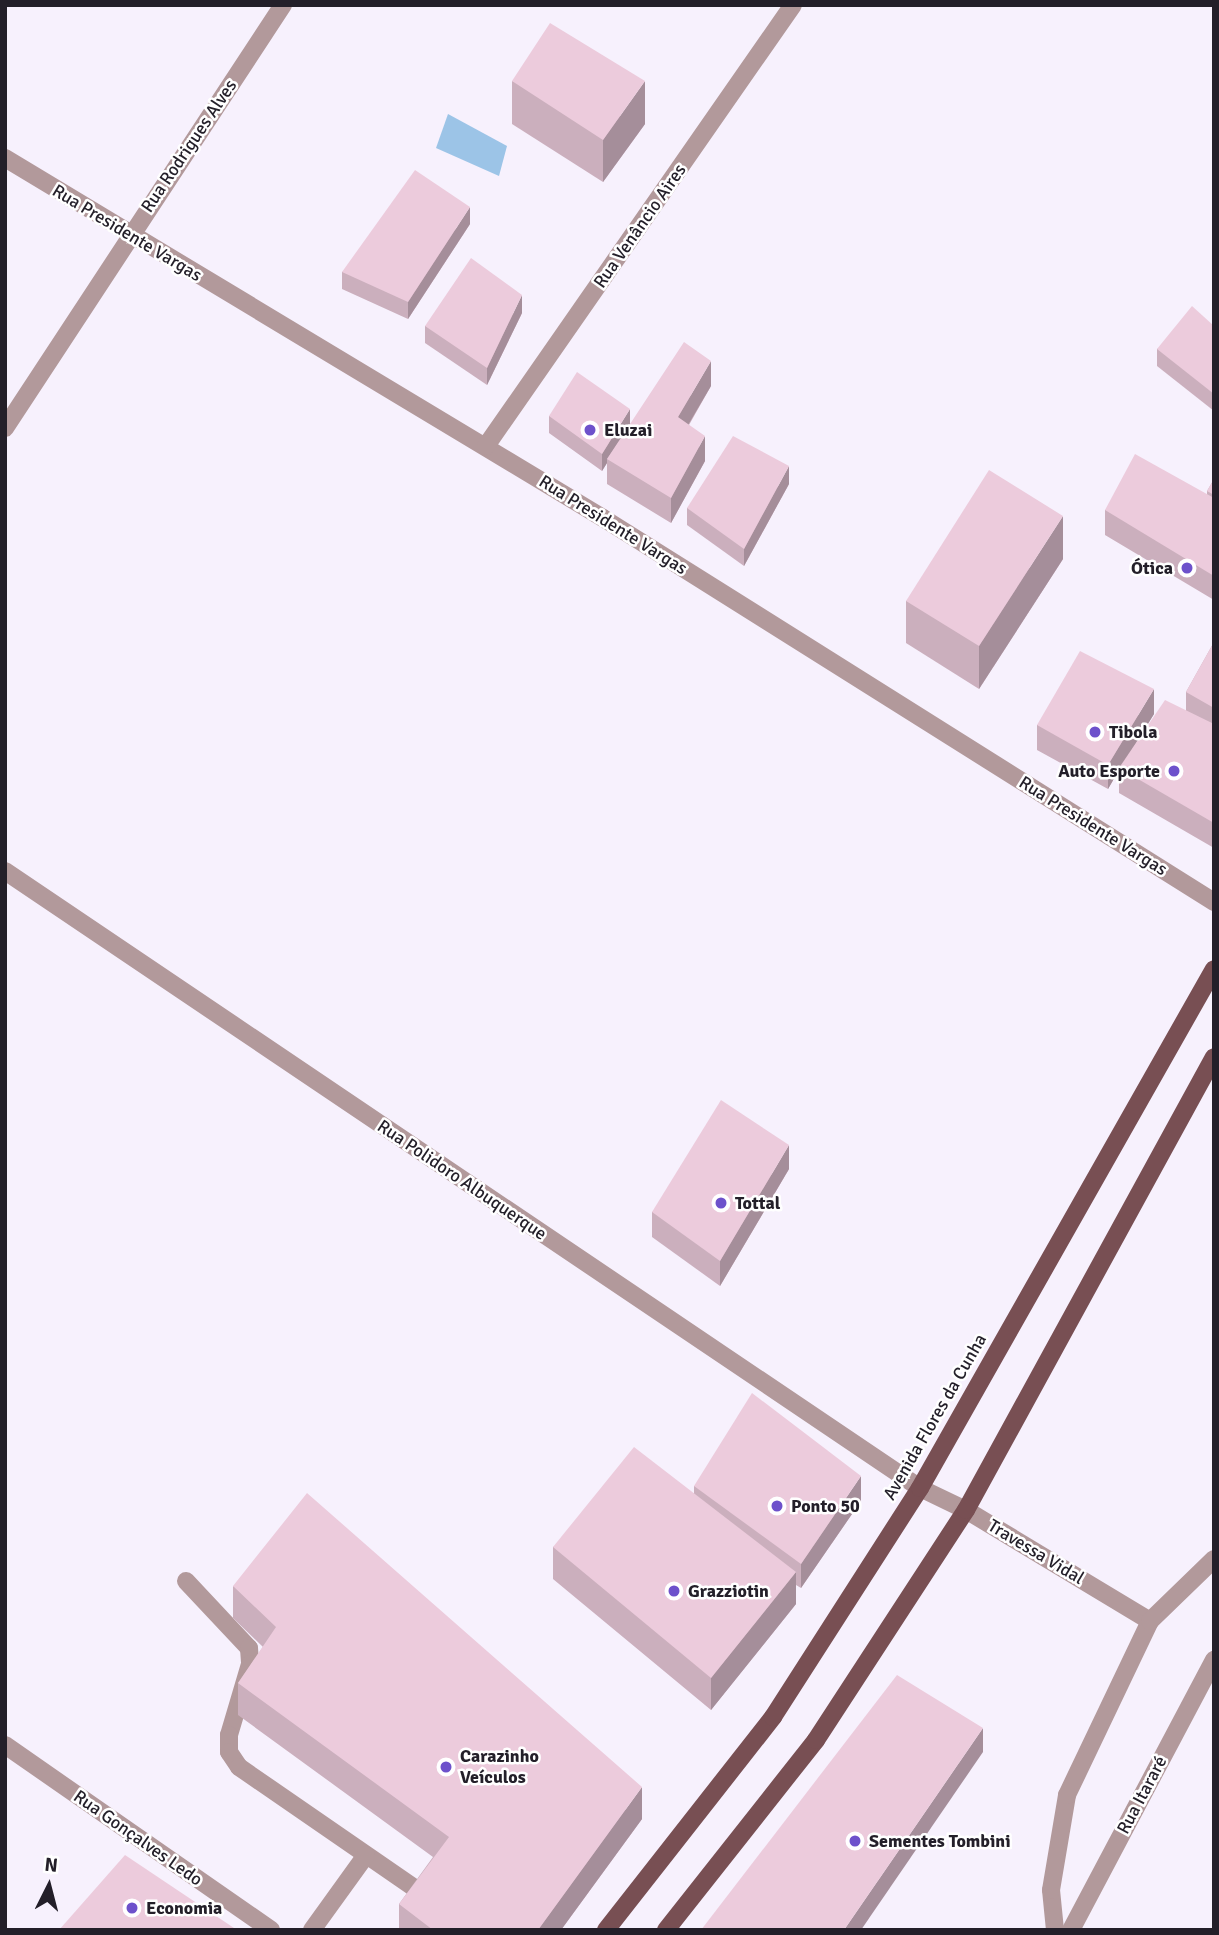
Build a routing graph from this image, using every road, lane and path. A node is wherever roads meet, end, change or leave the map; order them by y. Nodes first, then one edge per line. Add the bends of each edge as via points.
1 (283, 5) edge
2 (793, 5) edge
3 (5, 158) edge
4 (129, 235) junction
5 (5, 428) edge
6 (486, 446) junction
7 (5, 871) edge
8 (1214, 902) edge
9 (1214, 969) edge
10 (1214, 1057) edge
11 (920, 1488) junction
12 (966, 1510) junction
13 (1214, 1559) edge
14 (186, 1581) dead end
15 (1150, 1621) junction
16 (1214, 1660) edge
17 (5, 1745) edge
18 (366, 1855) junction
19 (420, 1892) edge
20 (271, 1930) edge
21 (312, 1930) edge
22 (607, 1930) edge
23 (666, 1930) edge
24 (1055, 1930) edge
25 (1071, 1930) edge

1 - 4 street, Rua Rodrigues Alves
2 - 6 street, Rua Venâncio Aires
3 - 4 street, Rua Presidente Vargas
4 - 5 street, Rua Rodrigues Alves
4 - 6 street, Rua Presidente Vargas
6 - 8 street, Rua Presidente Vargas
7 - 11 street, Rua Polidoro Albuquerque
9 - 11 main road, Avenida Flores da Cunha
10 - 12 main road
11 - 12 street, Travessa Vidal
11 - 22 main road, Avenida Flores da Cunha via 773,1717
12 - 15 street, Travessa Vidal
12 - 23 main road via 816,1740
13 - 15 street
14 - 18 street via 249,1648 250,1664 229,1735 229,1752 239,1766
15 - 24 street via 1067,1795 1051,1890
16 - 25 street, Rua Itararé
17 - 20 street, Rua Gonçalves Ledo
18 - 19 street
18 - 21 street

